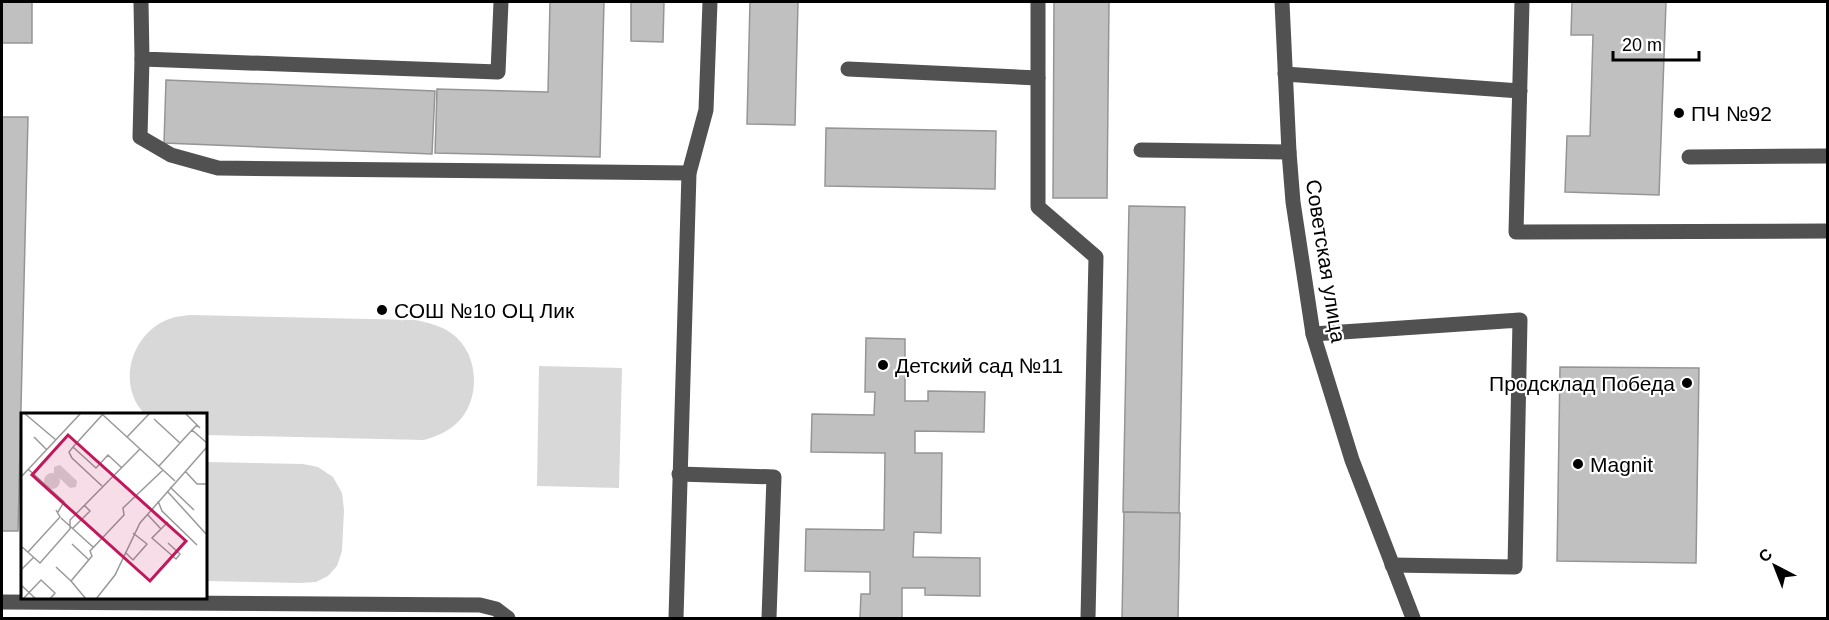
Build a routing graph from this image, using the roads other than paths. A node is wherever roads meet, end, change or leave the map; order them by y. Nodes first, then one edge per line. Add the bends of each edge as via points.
1 (141, 2) edge
2 (501, 2) edge
3 (710, 2) edge
4 (1038, 2) edge
5 (1282, 2) edge
6 (1522, 2) edge
7 (142, 60) junction
8 (848, 69) dead end
9 (1285, 74) junction
10 (1038, 78) junction
11 (1520, 91) junction
12 (1141, 150) dead end
13 (1289, 152) junction
14 (1827, 156) edge
15 (1689, 157) dead end
16 (689, 173) junction
17 (1827, 231) edge
18 (1313, 334) junction
19 (679, 474) junction
20 (1392, 565) junction
21 (2, 602) edge
22 (508, 618) edge
23 (676, 618) edge
24 (769, 618) edge
25 (1088, 618) edge
26 (1413, 618) edge

1 - 7 street
2 - 7 street via 498,72
3 - 16 street via 706,110
4 - 10 street
5 - 9 street, Советская улица
6 - 11 street
7 - 16 street via 140,137 171,155 218,168
8 - 10 street
9 - 11 street
9 - 13 street, Советская улица
10 - 25 street via 1038,207 1096,257
11 - 17 street via 1516,232
12 - 13 street
13 - 18 street, Советская улица
14 - 15 street
16 - 19 street
18 - 20 street, Советская улица via 1352,460
18 - 20 street via 1520,320 1515,567
19 - 23 street
19 - 24 street via 774,477
20 - 26 street, Советская улица
21 - 22 street via 480,605 496,609

